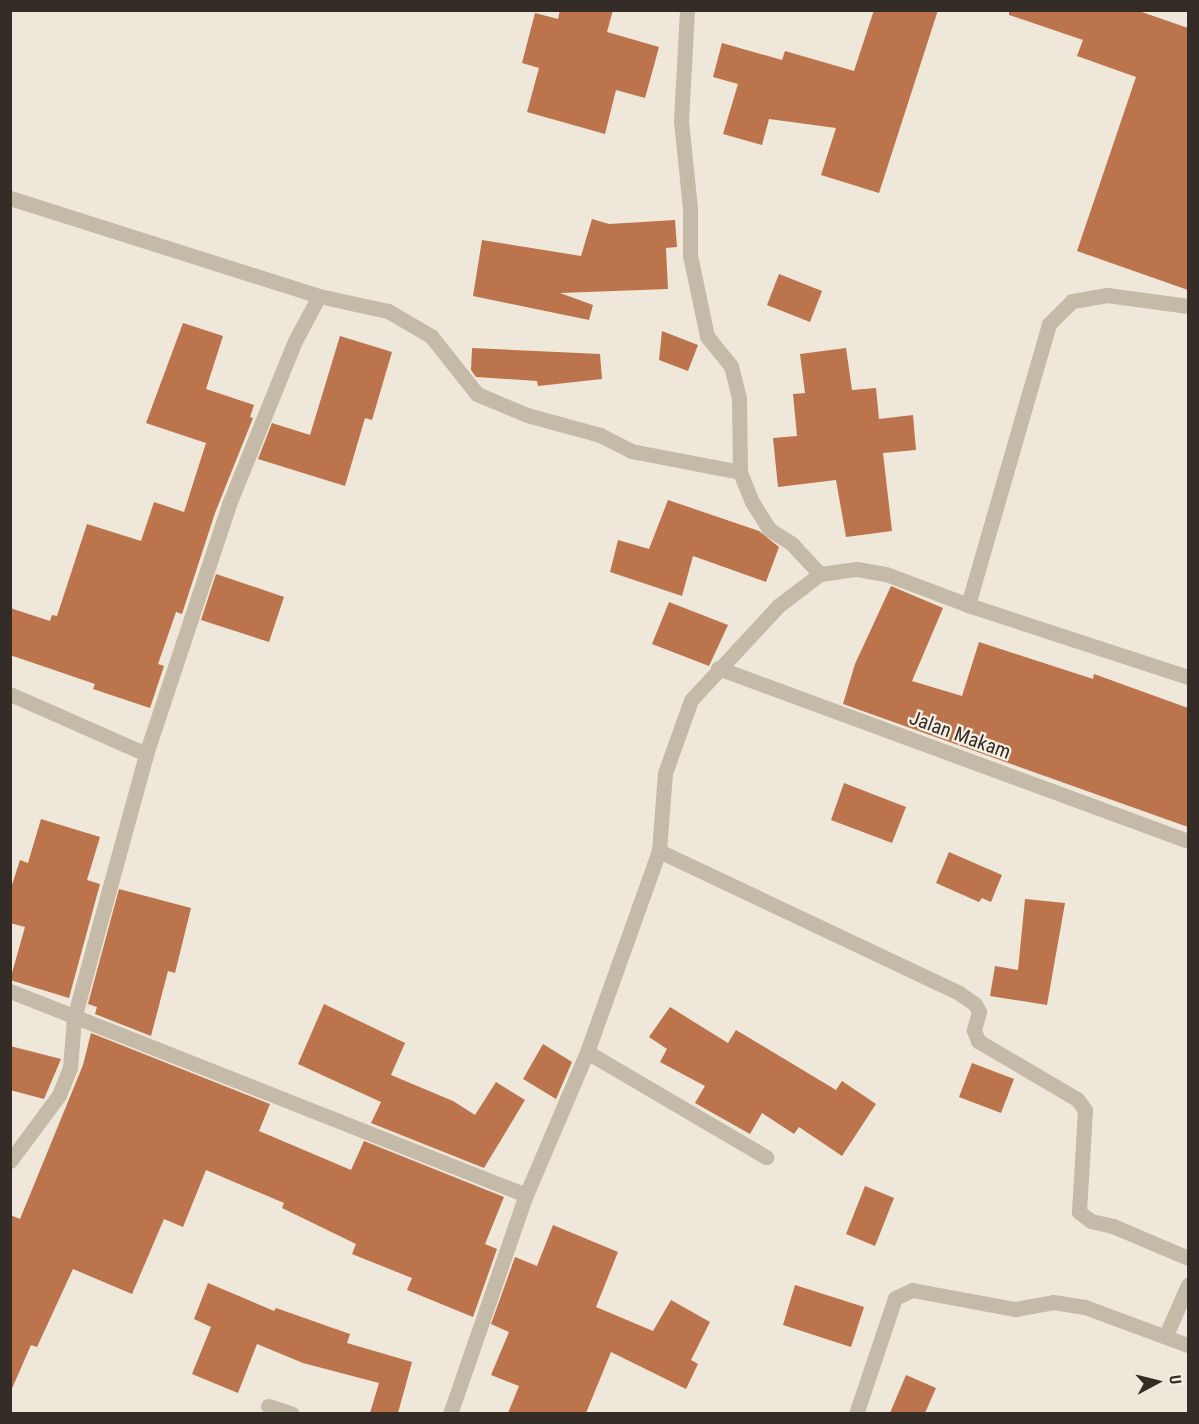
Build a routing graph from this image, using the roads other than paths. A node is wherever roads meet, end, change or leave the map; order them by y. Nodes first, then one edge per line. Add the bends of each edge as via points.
1 (687, 10) edge
2 (10, 198) edge
3 (319, 296) junction
4 (1188, 306) edge
5 (740, 472) junction
6 (820, 574) junction
7 (968, 604) junction
8 (718, 668) junction
9 (1188, 677) edge
10 (10, 694) edge
11 (146, 754) junction
12 (1188, 841) edge
13 (659, 850) junction
14 (10, 991) edge
15 (74, 1018) junction
16 (588, 1052) junction
17 (766, 1157) dead end
18 (10, 1161) edge
19 (526, 1195) junction
20 (1188, 1258) edge
21 (1188, 1285) edge
22 (1166, 1335) junction
23 (1188, 1345) edge
24 (268, 1407) dead end
25 (292, 1413) edge
26 (450, 1413) edge
27 (856, 1413) edge

1 - 5 street via 681,121 690,208 690,255 707,336 731,366 734,376 739,398
2 - 3 street
3 - 5 street via 388,311 431,336 477,394 528,415 600,435 631,451
3 - 11 street via 294,341 229,504
4 - 7 street via 1107,295 1072,301 1049,324
5 - 6 street via 769,529 791,543
6 - 7 street via 857,569 886,574
6 - 8 street via 778,606
7 - 9 street
8 - 12 street, Jalan Makam
8 - 13 street via 691,700 665,773
10 - 11 street
11 - 15 street
13 - 16 street
13 - 20 street via 975,1004 979,1012 974,1030 978,1041 1077,1099 1085,1110 1078,1212 1091,1221 1113,1226
14 - 15 street
15 - 18 street via 70,1068 59,1095
15 - 19 street
16 - 17 street
16 - 19 street
19 - 26 street
21 - 22 street
22 - 23 street
22 - 27 street via 1085,1307 1053,1302 1015,1309 912,1290 895,1298
24 - 25 street

